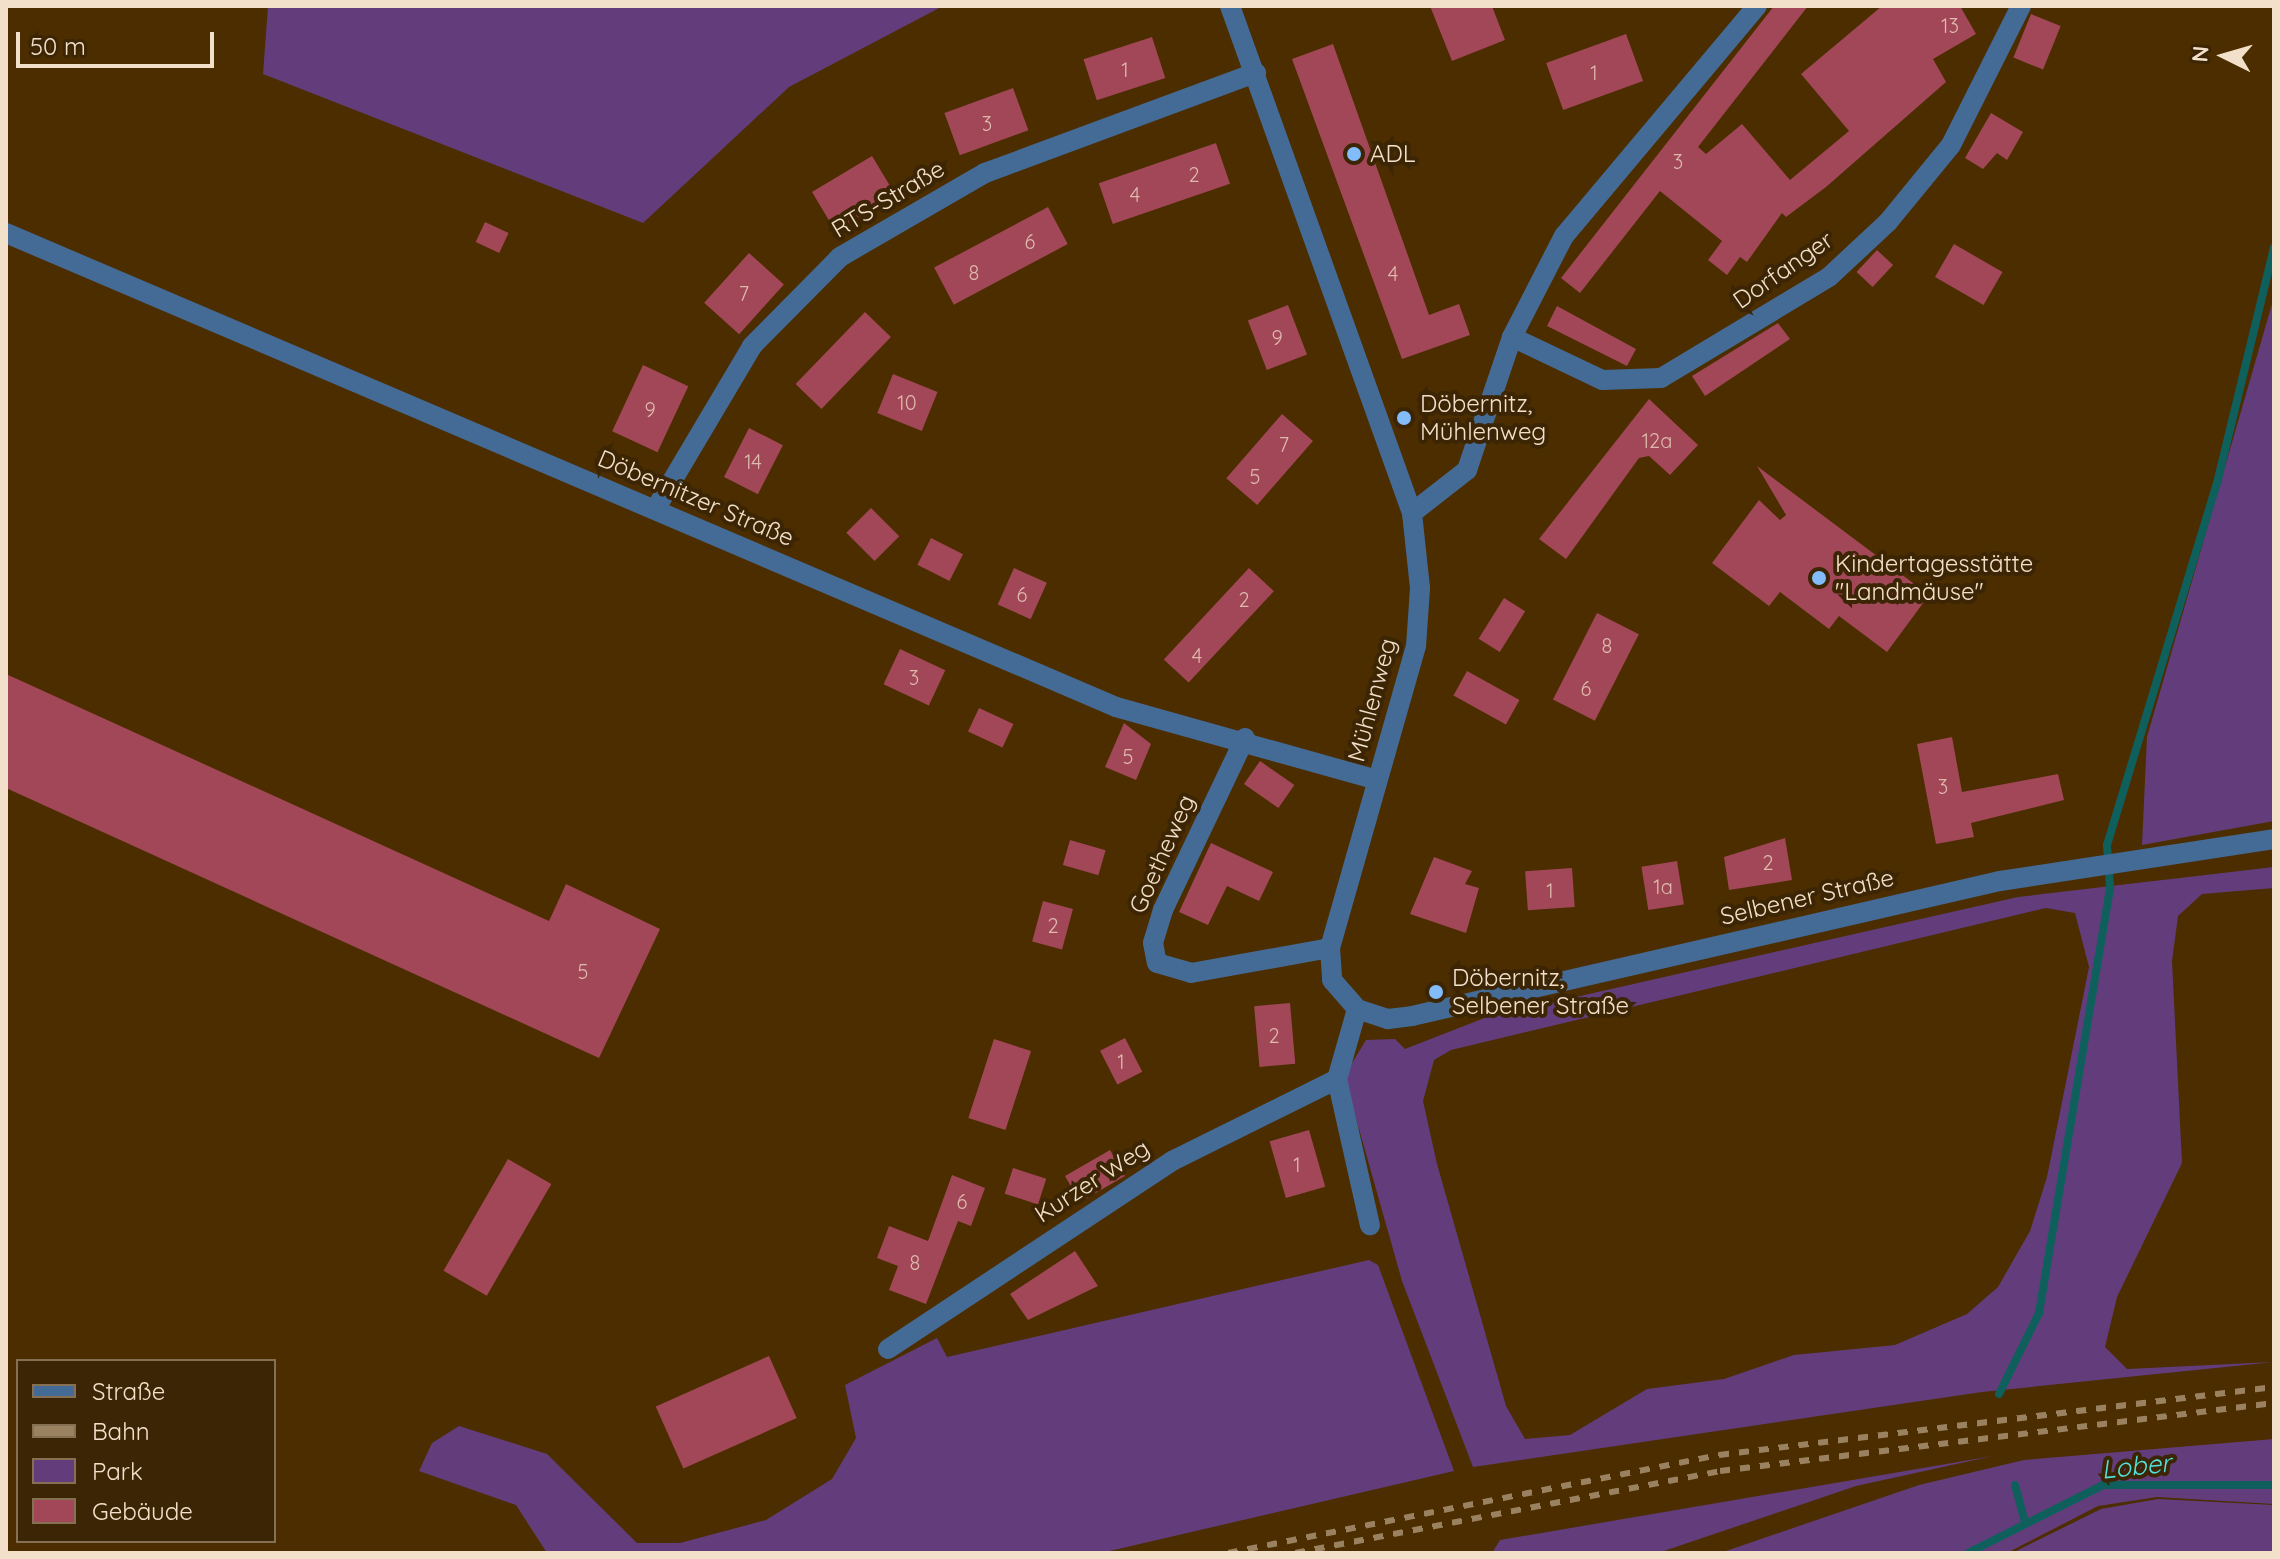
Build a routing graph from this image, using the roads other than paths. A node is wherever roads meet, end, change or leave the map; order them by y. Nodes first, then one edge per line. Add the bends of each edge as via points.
1 (1230, 6) edge
2 (1757, 6) edge
3 (2021, 6) edge
4 (1256, 73) junction
5 (6, 233) edge
6 (1512, 337) junction
7 (656, 508) junction
8 (1412, 513) junction
9 (1245, 738) junction
10 (1377, 780) junction
11 (2274, 839) edge
12 (1330, 948) junction
13 (1357, 1009) junction
14 (1337, 1079) junction
15 (1370, 1225) dead end
16 (888, 1349) dead end

1 - 4 street, Mühlenweg
2 - 6 street via 1564,236
3 - 6 street, Dorfanger via 1951,145 1888,222 1829,277 1661,378 1602,380
4 - 7 street, RTS-Straße via 985,173 840,257 752,346
4 - 8 street, Mühlenweg
5 - 7 street, Döbernitzer Straße
6 - 8 street via 1467,470
7 - 9 street, Döbernitzer Straße via 1116,707
8 - 10 street, Mühlenweg via 1420,588 1416,646
9 - 10 street, Döbernitzer Straße
9 - 12 street, Goetheweg via 1163,910 1153,943 1157,963 1191,973
10 - 12 street, Mühlenweg
11 - 13 street, Selbener Straße via 2106,862 1412,1016
12 - 13 street, Mühlenweg via 1332,980
13 - 14 street
14 - 15 street
14 - 16 street, Kurzer Weg via 1172,1161

